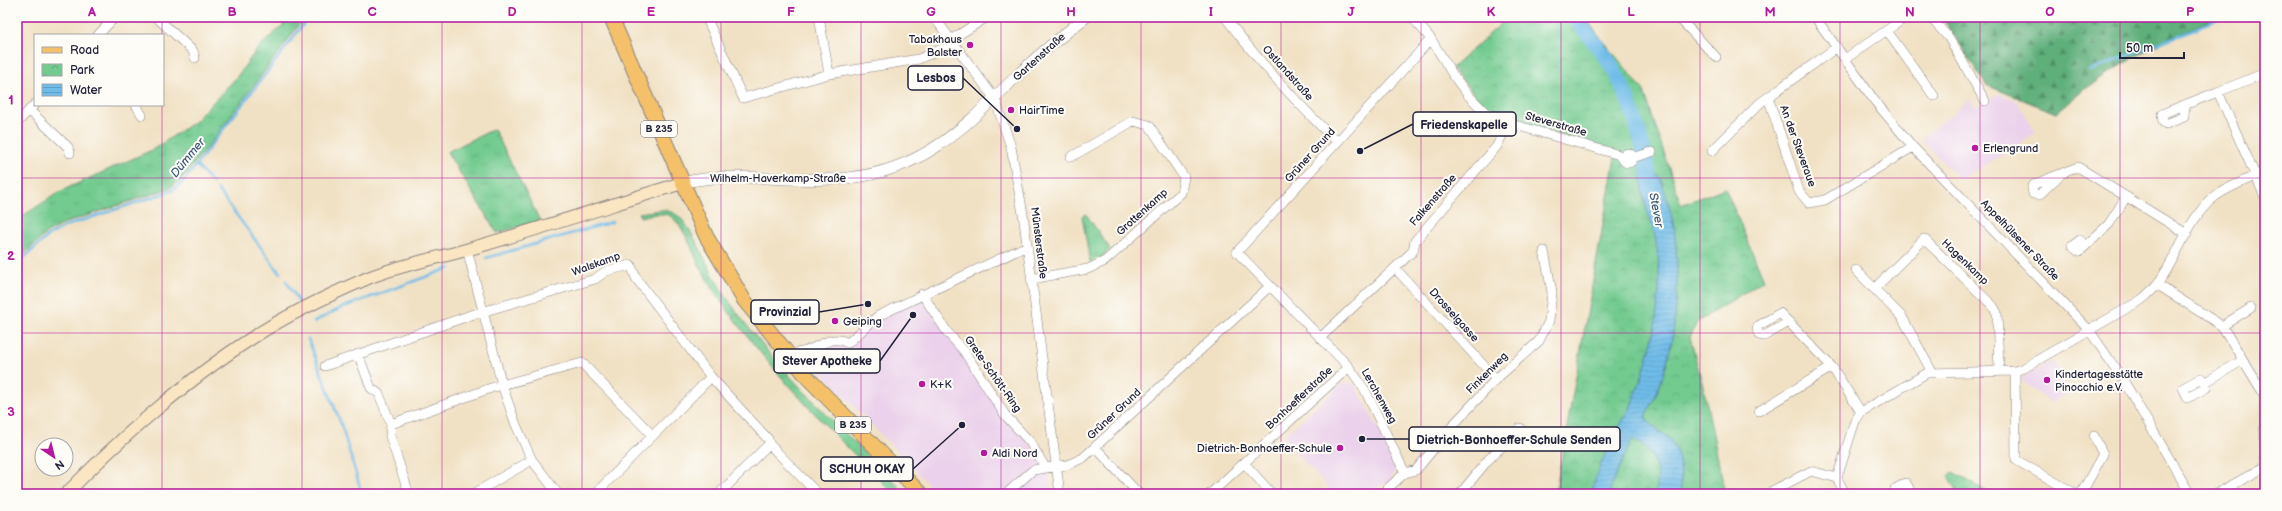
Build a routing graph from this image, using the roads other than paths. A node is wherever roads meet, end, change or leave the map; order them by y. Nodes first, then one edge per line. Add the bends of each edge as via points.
1 (115, 17) edge
2 (156, 17) edge
3 (611, 17) edge
4 (706, 17) edge
5 (819, 17) edge
6 (934, 17) edge
7 (987, 17) edge
8 (1086, 17) edge
9 (1225, 17) edge
10 (1412, 17) edge
11 (1678, 17) edge
12 (1815, 17) edge
13 (1906, 17) edge
14 (1930, 17) edge
15 (1887, 31) junction
16 (99, 34) edge
17 (1431, 39) junction
18 (953, 41) junction
19 (1837, 47) junction
20 (1716, 57) dead end
21 (195, 58) dead end
22 (1845, 59) junction
23 (2265, 73) edge
24 (829, 74) junction
25 (2218, 92) junction
26 (1934, 96) dead end
27 (1768, 97) junction
28 (994, 99) junction
29 (1985, 101) dead end
30 (2185, 105) dead end
31 (137, 106) edge
32 (32, 107) edge
33 (142, 114) dead end
34 (17, 123) edge
35 (1508, 123) junction
36 (1337, 142) junction
37 (1913, 147) junction
38 (1712, 151) dead end
39 (1652, 152) dead end
40 (70, 153) dead end
41 (1071, 157) dead end
42 (2265, 172) edge
43 (2061, 174) dead end
44 (2256, 176) junction
45 (682, 183) junction
46 (2126, 197) junction
47 (2265, 197) edge
48 (2187, 234) junction
49 (1027, 246) junction
50 (2086, 246) dead end
51 (467, 250) junction
52 (1544, 251) dead end
53 (1394, 268) junction
54 (1856, 270) dead end
55 (1031, 279) junction
56 (2158, 285) junction
57 (1270, 286) junction
58 (1874, 289) junction
59 (922, 294) junction
60 (2251, 308) dead end
61 (483, 313) junction
62 (1789, 322) dead end
63 (2222, 326) junction
64 (2089, 330) junction
65 (1320, 338) junction
66 (358, 354) junction
67 (787, 354) junction
68 (2243, 360) junction
69 (325, 366) dead end
70 (1350, 367) junction
71 (1832, 367) junction
72 (1999, 371) junction
73 (2015, 371) junction
74 (1932, 372) junction
75 (711, 378) junction
76 (1496, 379) junction
77 (2204, 383) dead end
78 (502, 385) junction
79 (2264, 394) edge
80 (1759, 411) dead end
81 (1861, 412) junction
82 (391, 424) junction
83 (1520, 428) dead end
84 (653, 436) junction
85 (2094, 436) dead end
86 (769, 444) junction
87 (1095, 447) junction
88 (532, 460) junction
89 (1244, 464) junction
90 (1045, 467) junction
91 (1056, 467) junction
92 (1405, 473) junction
93 (1838, 478) junction
94 (1388, 488) dead end
95 (1772, 491) dead end
96 (66, 494) edge
97 (409, 494) edge
98 (473, 494) edge
99 (558, 494) edge
100 (595, 494) edge
101 (719, 494) edge
102 (818, 494) edge
103 (921, 494) edge
104 (1006, 494) edge
105 (1060, 494) edge
106 (1139, 494) edge
107 (1210, 494) edge
108 (1272, 494) edge
109 (1460, 494) edge
110 (1845, 494) edge
111 (1898, 494) edge
112 (1912, 494) edge
113 (2076, 494) edge
114 (2081, 494) edge
115 (2190, 494) edge
116 (2216, 494) edge

1 - 16 street
2 - 21 street via 193,51
3 - 45 main road, B 235
4 - 24 street via 743,98
5 - 24 street
6 - 18 street, Münsterstraße
7 - 18 street
8 - 28 street, Gartenstraße via 1044,51
9 - 36 street, Ostlandstraße via 1295,101
10 - 17 street, Steverstraße
11 - 20 street
12 - 19 street, Appelhülsener Straße
13 - 15 street
14 - 29 street via 1949,38
15 - 22 street
15 - 26 street
17 - 35 street, Steverstraße via 1468,95 1486,113
17 - 36 street, Grüner Grund
18 - 24 street via 919,60
18 - 28 street, Münsterstraße
19 - 22 street, Appelhülsener Straße
19 - 27 street, An der Steveraue
22 - 37 street, Appelhülsener Straße via 1874,100
23 - 25 street
25 - 30 street
25 - 44 street
27 - 37 street, An der Steveraue via 1799,191 1810,203 1825,200
27 - 38 street, An der Steveraue
28 - 45 street, Wilhelm-Haverkamp-Straße via 941,145 915,160 881,172 848,178 822,179 709,177
28 - 49 street, Münsterstraße via 1013,159
31 - 33 street
32 - 34 street
32 - 40 street via 68,147
35 - 39 street, Steverstraße via 1623,156 1628,153 1633,158
35 - 53 street, Falkenstraße via 1497,146 1414,241 1413,251
36 - 57 street, Grüner Grund via 1237,252
37 - 64 street, Appelhülsener Straße
41 - 55 street, Grottenkamp via 1133,121 1149,125 1184,177 1181,193 1105,261 1088,269
42 - 44 street
43 - 46 street via 2078,167
44 - 47 street
44 - 48 street via 2212,199
45 - 51 main road
45 - 67 main road, B 235 via 725,271 744,300
46 - 48 street
46 - 50 street via 2109,224
48 - 56 street
49 - 55 street, Münsterstraße
49 - 59 street
51 - 61 street
51 - 96 main road via 400,267 370,278 289,316 252,338 134,430
52 - 76 street, Finkenweg via 1552,292 1549,321 1539,341
53 - 65 street, Falkenstraße
53 - 76 street, Drosselgasse
54 - 58 street
55 - 91 street, Münsterstraße
56 - 63 street
56 - 64 street via 2141,300
57 - 65 street, Grüner Grund
57 - 87 street, Grüner Grund
58 - 72 street, Hagenkamp via 1924,239 1993,306 1997,313
58 - 74 street via 1902,317
59 - 67 street via 878,316 848,342 840,338 804,352
59 - 90 street, Grete-Schött-Ring via 948,333 964,351 1005,415 1030,442
60 - 63 street
61 - 66 street, Walskamp
61 - 75 street, Walskamp via 631,265 636,278
61 - 78 street
62 - 71 street
63 - 68 street
64 - 73 street
64 - 115 street, Appelhülsener Straße via 2122,378
65 - 70 street, Lerchenweg
66 - 69 street, Walskamp
66 - 82 street via 371,388 379,394
67 - 103 main road, B 235
68 - 77 street
68 - 79 street
70 - 89 street, Bonhoefferstraße
70 - 92 street, Lerchenweg
71 - 80 street
71 - 81 street
72 - 73 street
72 - 74 street
73 - 113 street via 2016,460
74 - 81 street
75 - 84 street
75 - 86 street, Walskamp via 768,439
76 - 92 street, Finkenweg via 1416,470
78 - 82 street
78 - 84 street via 582,363
78 - 88 street
79 - 116 street via 2265,467
81 - 93 street via 1855,421
82 - 97 street via 390,436
83 - 109 street via 1488,460
84 - 100 street
85 - 114 street via 2104,454
86 - 101 street
86 - 102 street, Walskamp
87 - 91 street, Grüner Grund via 1075,463
87 - 106 street
88 - 98 street
88 - 99 street
89 - 107 street, Bonhoefferstraße
89 - 108 street
90 - 91 street
90 - 104 street via 1034,470
91 - 105 street, Münsterstraße
92 - 94 street, Finkenweg
93 - 95 street via 1812,471
93 - 110 street
111 - 112 street via 1895,489 1906,483

